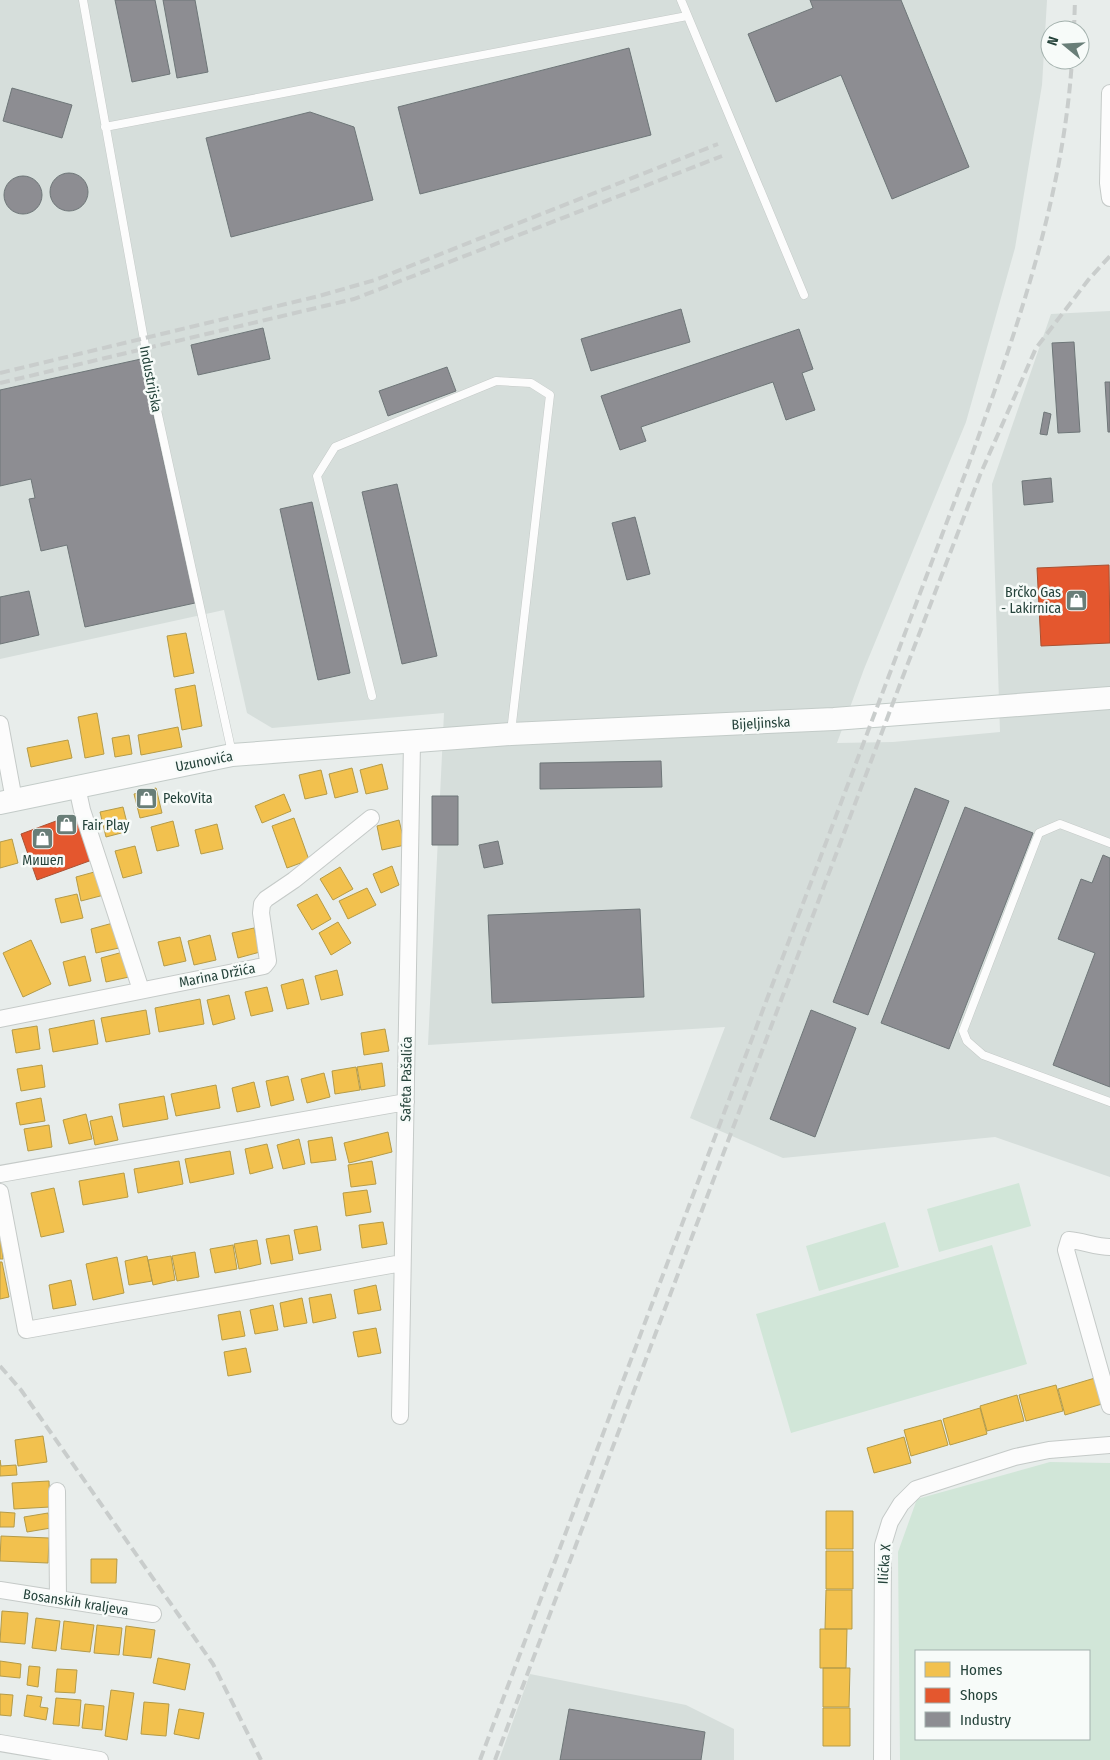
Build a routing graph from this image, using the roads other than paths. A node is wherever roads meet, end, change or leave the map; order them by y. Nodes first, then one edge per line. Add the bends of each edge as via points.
1 (83, 0) edge
2 (681, 0) edge
3 (687, 16) junction
4 (1110, 93) edge
5 (105, 127) junction
6 (1110, 198) edge
7 (804, 295) dead end
8 (372, 696) dead end
9 (1110, 698) edge
10 (0, 724) edge
11 (511, 734) junction
12 (412, 743) junction
13 (232, 755) junction
14 (76, 787) junction
15 (7, 802) edge
16 (371, 818) dead end
17 (1110, 843) edge
18 (141, 990) junction
19 (1, 1016) edge
20 (406, 1102) junction
21 (1110, 1102) edge
22 (0, 1174) edge
23 (0, 1192) edge
24 (1110, 1247) edge
25 (402, 1262) junction
26 (1110, 1406) edge
27 (400, 1416) dead end
28 (1110, 1445) edge
29 (57, 1491) dead end
30 (0, 1590) edge
31 (58, 1600) junction
32 (153, 1614) dead end
33 (0, 1743) edge
34 (41, 1755) edge
35 (100, 1760) edge
36 (882, 1760) edge

1 - 5 lane, Industrijska
2 - 3 lane
3 - 5 lane
3 - 7 lane
4 - 6 street
5 - 13 lane, Industrijska via 155,400
8 - 11 lane via 317,476 335,447 496,382 531,383 550,395
9 - 11 main road, Bijeljinska via 834,719
10 - 15 street
11 - 12 main road, Bijeljinska
12 - 13 main road, Uzunovića
12 - 20 street, Safeta Pašalića
13 - 14 main road, Uzunovića
14 - 15 main road, Uzunovića
14 - 18 street
16 - 18 street, Marina Držića via 262,904 268,961 264,966
17 - 21 lane via 1060,824 1039,833 963,1031 967,1041 982,1055
18 - 19 street, Marina Držića
20 - 22 street
20 - 25 street, Safeta Pašalića
23 - 25 street via 26,1330
24 - 26 street via 1069,1240 1066,1250
25 - 27 street, Safeta Pašalića
28 - 36 street, Ilićka X via 1049,1450 1015,1457 916,1489 901,1504 890,1522 883,1545
29 - 31 street
30 - 31 street, Bosanskih kraljeva
31 - 32 street, Bosanskih kraljeva
33 - 34 street
34 - 35 street

